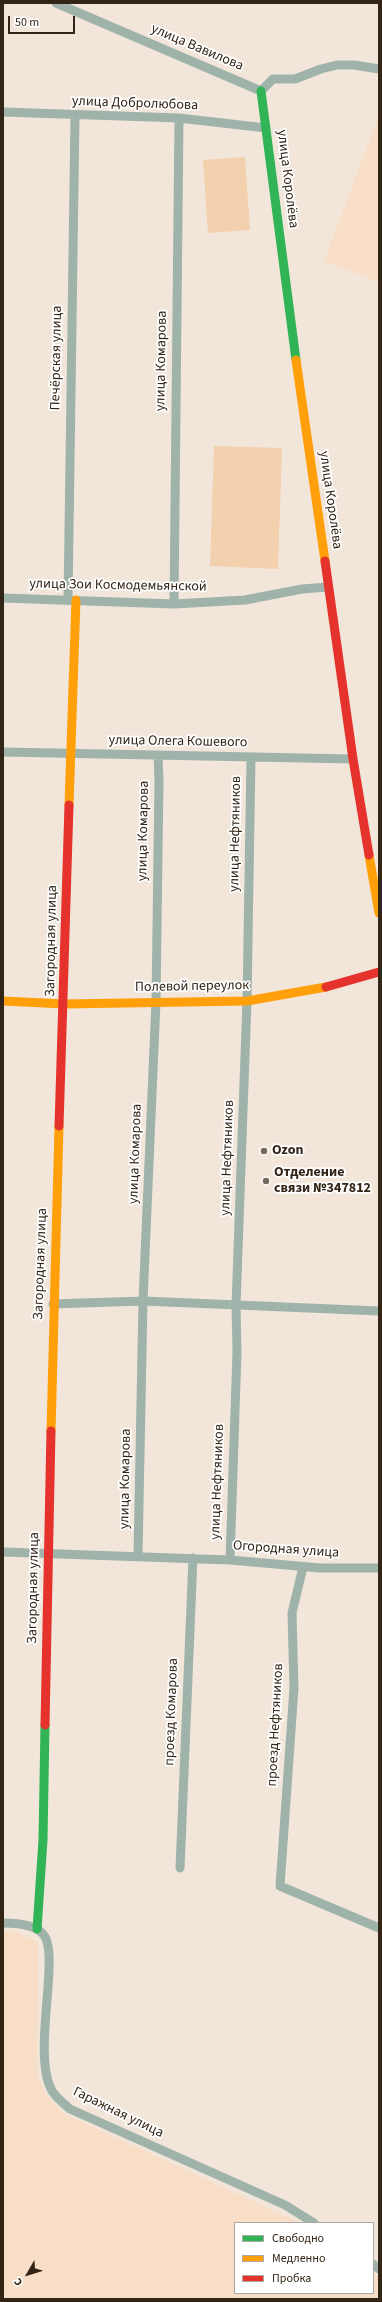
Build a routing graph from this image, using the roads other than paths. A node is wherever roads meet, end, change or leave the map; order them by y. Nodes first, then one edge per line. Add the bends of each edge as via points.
1 (56, 3) edge
2 (379, 69) edge
3 (261, 91) junction
4 (3, 112) edge
5 (75, 116) junction
6 (179, 118) junction
7 (266, 128) junction
8 (328, 587) junction
9 (3, 598) edge
10 (72, 600) junction
11 (174, 604) junction
12 (3, 752) edge
13 (70, 755) junction
14 (158, 755) junction
15 (251, 757) junction
16 (353, 759) junction
17 (379, 913) edge
18 (379, 972) edge
19 (3, 1001) edge
20 (247, 1001) junction
21 (156, 1002) junction
22 (64, 1004) junction
23 (143, 1301) junction
24 (53, 1304) junction
25 (236, 1305) junction
26 (379, 1311) edge
27 (3, 1552) edge
28 (48, 1554) junction
29 (138, 1555) junction
30 (193, 1558) junction
31 (230, 1560) junction
32 (303, 1567) junction
33 (379, 1568) edge
34 (180, 1868) dead end
35 (3, 1923) edge
36 (379, 1928) edge
37 (37, 1929) junction
38 (312, 2222) edge

1 - 3 street, улица Вавилова
2 - 3 street via 337,65 295,78 273,79
3 - 7 street, улица Королёва
4 - 5 street, улица Добролюбова
5 - 6 street, улица Добролюбова
5 - 10 street, Печёрская улица
6 - 7 street, улица Добролюбова
6 - 11 street, улица Комарова
7 - 8 street, улица Королёва
8 - 11 street, улица Зои Космодемьянской via 302,589 245,600
8 - 16 street, улица Королёва
9 - 10 street, улица Зои Космодемьянской
10 - 11 street, улица Зои Космодемьянской
10 - 13 street, Загородная улица
12 - 13 street, улица Олега Кошевого
13 - 14 street, улица Олега Кошевого
13 - 22 street, Загородная улица
14 - 15 street, улица Олега Кошевого
14 - 21 street, улица Комарова
15 - 16 street, улица Олега Кошевого
15 - 20 street, улица Нефтяников
16 - 17 street, улица Королёва
18 - 20 street, Полевой переулок via 316,990
19 - 22 street, Полевой переулок
20 - 21 street, Полевой переулок
20 - 25 street, улица Нефтяников
21 - 22 street, Полевой переулок
21 - 23 street, улица Комарова
22 - 24 street, Загородная улица
23 - 24 street
23 - 25 street
23 - 29 street, улица Комарова
24 - 28 street, Загородная улица
25 - 26 street
25 - 31 street, улица Нефтяников via 237,1352
27 - 28 street, Огородная улица
28 - 29 street, Огородная улица
28 - 37 street, Загородная улица via 43,1840
29 - 30 street, Огородная улица
30 - 31 street, Огородная улица
30 - 34 street, проезд Комарова
31 - 32 street, Огородная улица
32 - 33 street, Огородная улица
32 - 36 street, проезд Нефтяников via 292,1613 294,1688 280,1886
35 - 37 street
37 - 38 street, Гаражная улица via 47,1940 49,1948 44,2065 52,2091 59,2099 70,2109 285,2205

